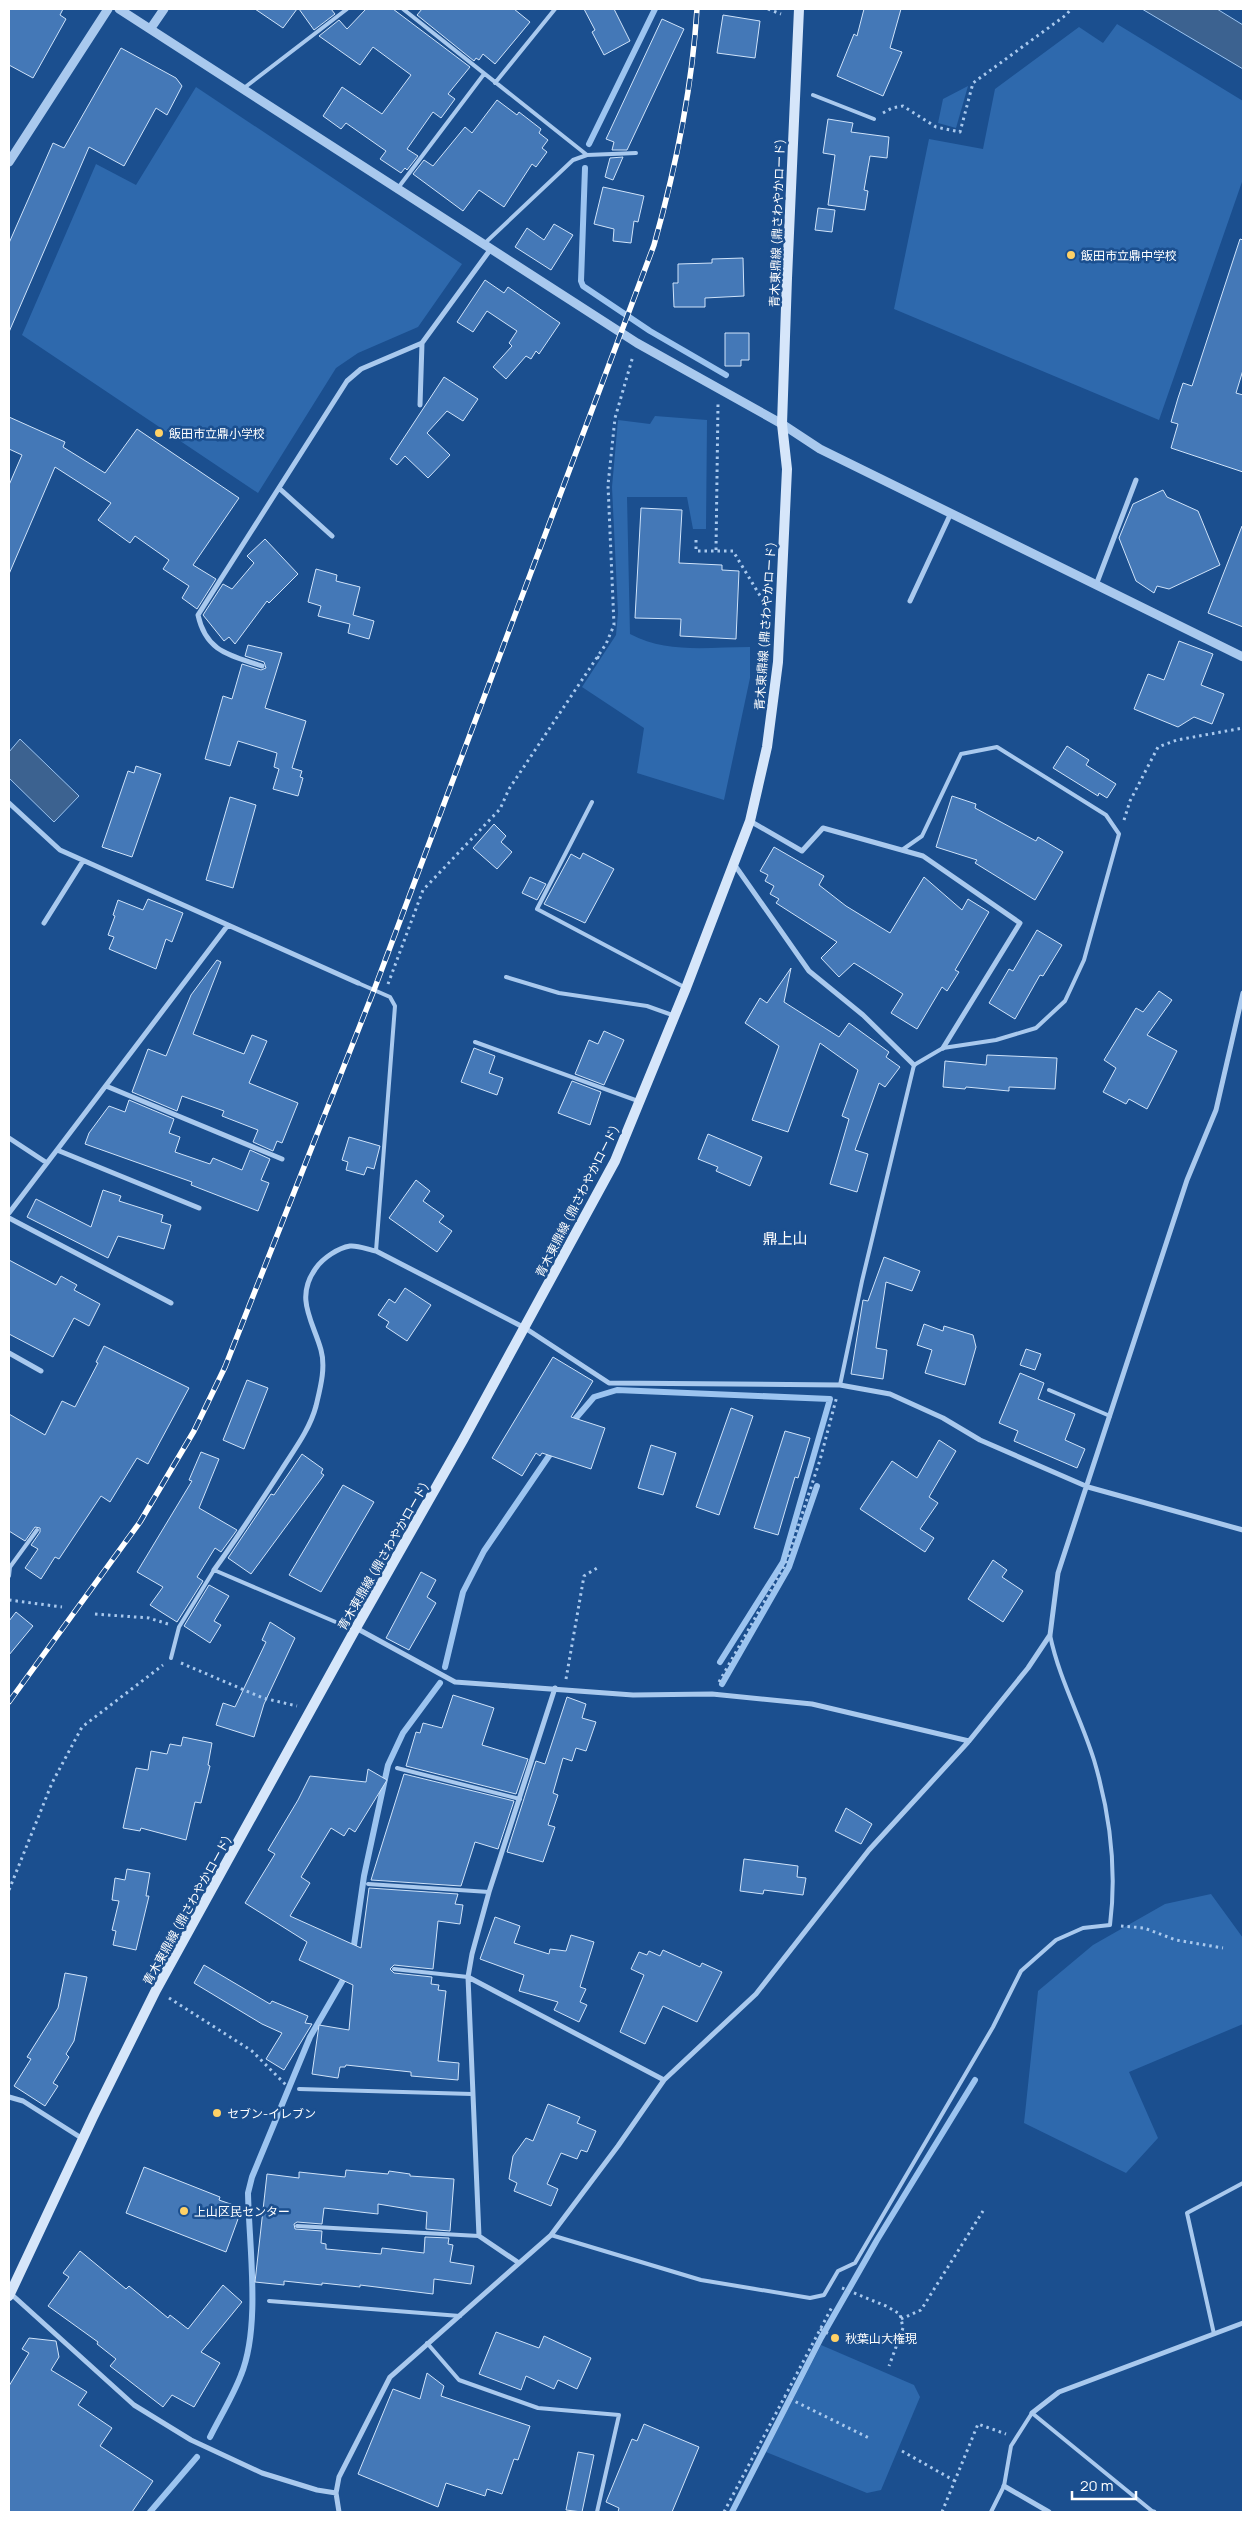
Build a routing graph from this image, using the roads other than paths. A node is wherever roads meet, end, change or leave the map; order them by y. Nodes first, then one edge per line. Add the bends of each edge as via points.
1 (108, 9) edge
2 (119, 9) edge
3 (164, 9) edge
4 (347, 9) edge
5 (403, 9) edge
6 (555, 9) edge
7 (798, 9) edge
8 (151, 28) junction
9 (484, 74) junction
10 (495, 83) junction
11 (244, 89) junction
12 (813, 95) dead end
13 (874, 119) road end
14 (636, 153) dead end
15 (587, 155) junction
16 (9, 162) edge
17 (397, 189) junction
18 (486, 248) junction
19 (422, 343) junction
20 (420, 405) dead end
21 (782, 424) junction
22 (1136, 480) dead end
23 (280, 489) junction
24 (952, 512) junction
25 (332, 536) dead end
26 (1096, 585) junction
27 (910, 600) dead end
28 (1243, 657) edge
29 (262, 666) dead end
30 (592, 802) dead end
31 (9, 803) edge
32 (750, 821) junction
33 (902, 850) junction
34 (83, 861) junction
35 (734, 864) junction
36 (44, 923) dead end
37 (228, 925) junction
38 (506, 977) dead end
39 (358, 983) joint
40 (686, 988) junction
41 (1243, 993) edge
42 (675, 1016) junction
43 (475, 1042) dead end
44 (943, 1048) junction
45 (914, 1065) junction
46 (106, 1086) junction
47 (640, 1102) junction
48 (9, 1138) edge
49 (57, 1150) junction
50 (282, 1159) dead end
51 (47, 1163) junction
52 (199, 1208) dead end
53 (9, 1213) edge
54 (9, 1218) edge
55 (376, 1251) junction
56 (172, 1303) dead end
57 (525, 1328) junction
58 (9, 1354) edge
59 (41, 1371) dead end
60 (840, 1385) junction
61 (1049, 1390) dead end
62 (1110, 1416) junction
63 (1088, 1487) junction
64 (37, 1530) dead end
65 (1243, 1530) edge
66 (214, 1570) junction
67 (9, 1576) edge
68 (345, 1626) dead end
69 (356, 1628) junction
70 (1050, 1635) junction
71 (172, 1658) road end
72 (555, 1688) junction
73 (969, 1741) junction
74 (397, 1768) dead end
75 (520, 1799) junction
76 (368, 1884) dead end
77 (489, 1892) junction
78 (394, 1969) dead end
79 (468, 1977) junction
80 (664, 2080) junction
81 (299, 2090) dead end
82 (472, 2094) junction
83 (9, 2097) edge
84 (82, 2139) junction
85 (1243, 2183) edge
86 (297, 2226) dead end
87 (552, 2235) junction
88 (479, 2236) junction
89 (519, 2262) junction
90 (10, 2295) edge
91 (269, 2300) dead end
92 (460, 2316) junction
93 (1243, 2323) edge
94 (1214, 2334) junction
95 (427, 2343) junction
96 (1032, 2413) junction
97 (1004, 2486) junction
98 (336, 2494) junction
99 (339, 2512) edge
100 (596, 2512) edge
101 (991, 2512) edge
102 (1049, 2512) edge
103 (1152, 2512) edge

1 - 16 street
2 - 8 street
3 - 8 street
4 - 11 lane
5 - 9 lane
6 - 10 lane
7 - 21 main road, 青木東鼎線 (鼎さわやかロード)
8 - 11 street
9 - 10 lane
9 - 17 lane
10 - 15 lane
11 - 17 street
12 - 13 lane
14 - 15 lane
15 - 18 lane via 573,160
17 - 18 street
18 - 19 street
18 - 21 street via 637,343
19 - 20 street
19 - 23 street via 361,369 347,381
21 - 24 street via 820,449
21 - 32 main road, 青木東鼎線 (鼎さわやかロード) via 787,469 778,662 767,747
22 - 26 street
23 - 25 street
23 - 29 street via 198,615 201,631 211,644 227,654
24 - 26 street
24 - 27 street
26 - 28 street
30 - 40 lane via 536,909
31 - 34 street via 60,850
32 - 33 street via 802,851 823,828
32 - 35 main road, 青木東鼎線 (鼎さわやかロード)
33 - 44 street via 923,856 1020,923
33 - 44 lane via 922,836 961,754 998,747 1106,815 1119,834 1084,960 1065,1001 1036,1028 996,1040
34 - 36 street
34 - 37 street
35 - 40 main road, 青木東鼎線 (鼎さわやかロード)
35 - 45 street via 809,971 863,1015
37 - 39 street
37 - 46 street
38 - 42 lane via 559,993 647,1006
39 - 55 lane via 390,997 394,1006
40 - 42 main road, 青木東鼎線 (鼎さわやかロード)
41 - 62 street via 1216,1110 1187,1180
42 - 47 main road, 青木東鼎線 (鼎さわやかロード)
43 - 47 lane
44 - 45 lane
45 - 60 lane
46 - 49 street
46 - 50 street
47 - 57 main road, 青木東鼎線 (鼎さわやかロード) via 615,1161
48 - 51 street
49 - 51 street
49 - 52 street
51 - 53 street
54 - 56 street
55 - 57 street
55 - 66 street via 351,1246 328,1255 316,1268 307,1286 306,1306 321,1351 322,1377 315,1409 303,1435
57 - 60 street via 609,1383
57 - 69 main road, 青木東鼎線 (鼎さわやかロード)
58 - 59 street
60 - 63 street via 890,1394 943,1418 980,1440
61 - 62 lane
62 - 63 street
63 - 65 street
63 - 70 street via 1058,1573
64 - 67 lane via 10,1567
66 - 68 lane
66 - 71 lane via 179,1628
69 - 72 street via 455,1682
69 - 84 main road, 青木東鼎線 (鼎さわやかロード) via 156,1990
70 - 73 street via 1028,1668
70 - 87 lane via 1054,1657 1094,1760 1114,1860 1110,1926 1083,1928 1056,1940 1021,1971 993,2028 856,2262 838,2271 824,2295 810,2298 701,2280
72 - 73 street via 634,1694 712,1694 812,1704
72 - 75 street
73 - 80 street via 869,1850 756,1994
74 - 75 lane
75 - 77 street
76 - 77 lane
77 - 79 street
78 - 79 lane
79 - 80 street
79 - 82 street
80 - 87 street
81 - 82 lane
82 - 88 street
83 - 84 street via 23,2101
84 - 90 main road, 青木東鼎線 (鼎さわやかロード)
85 - 94 lane via 1187,2213
86 - 88 lane
87 - 89 street
88 - 89 street
89 - 92 street
90 - 98 street via 134,2404 191,2440 262,2473
91 - 92 lane
92 - 95 street
93 - 94 street
94 - 96 street via 1059,2392
95 - 98 street via 390,2377 339,2477
95 - 100 lane via 459,2380 538,2408 619,2416
96 - 97 lane via 1011,2446
96 - 103 lane
97 - 101 lane
97 - 102 street
98 - 99 street

